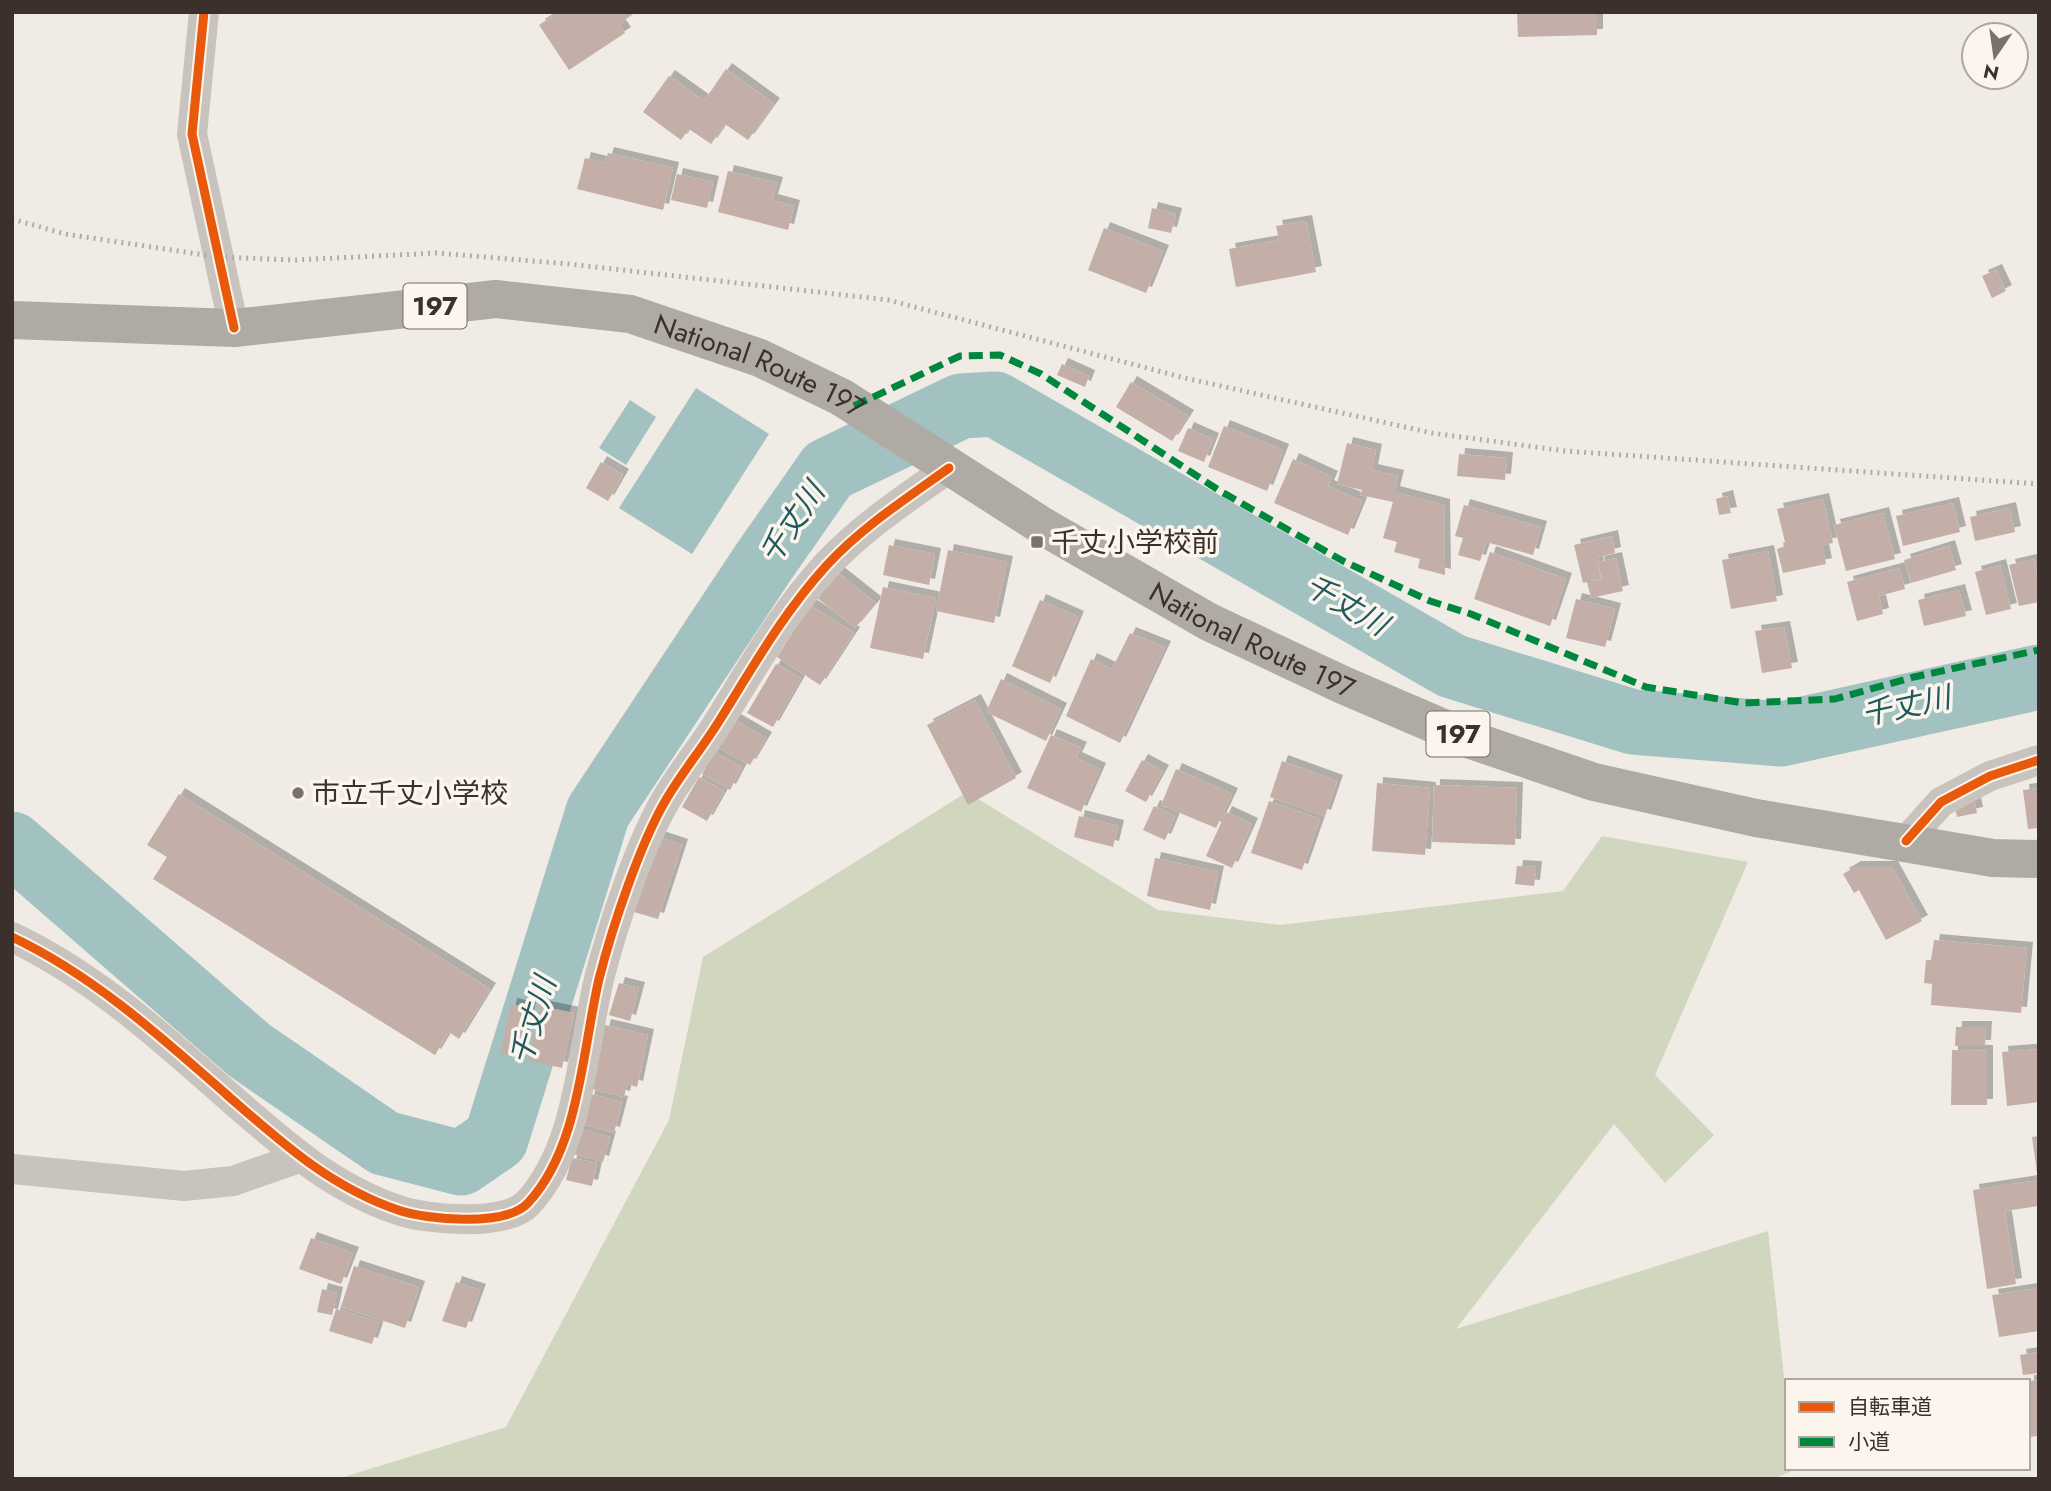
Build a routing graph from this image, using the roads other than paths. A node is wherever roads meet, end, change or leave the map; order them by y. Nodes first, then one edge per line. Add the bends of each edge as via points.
1 (204, 12) edge
2 (12, 320) edge
3 (234, 328) junction
4 (940, 462) junction
5 (2039, 760) edge
6 (1906, 841) junction
7 (2039, 859) edge
8 (12, 937) edge
9 (299, 1158) junction
10 (12, 1169) edge

1 - 3 street via 191,134
2 - 3 highway, National Route 197 / 197
3 - 4 highway, National Route 197 / 197 via 496,299 630,314 760,358 841,397
4 - 6 highway, National Route 197 / 197 via 1209,622 1471,740 1594,782 1756,818
4 - 9 street via 828,564 771,635 665,801 632,879 600,978 559,1157 526,1207 485,1219 444,1220 402,1212 353,1192
5 - 6 street via 1990,776 1941,802
6 - 7 highway, National Route 197 / 197 via 1993,858
8 - 9 street via 50,955 127,1010
9 - 10 street via 233,1181 184,1186

